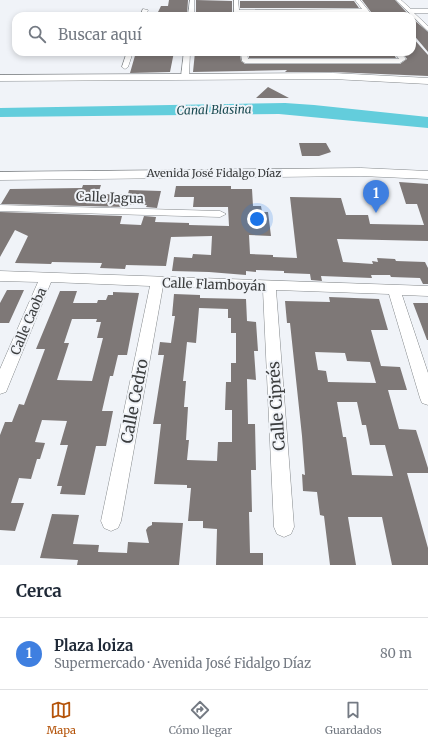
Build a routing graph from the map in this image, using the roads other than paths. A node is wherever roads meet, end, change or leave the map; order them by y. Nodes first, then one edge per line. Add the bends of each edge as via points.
1 (192, 0) edge
2 (236, 0) edge
3 (357, 0) edge
4 (398, 0) edge
5 (411, 11) joint
6 (428, 11) edge
7 (191, 12) edge
8 (237, 12) edge
9 (366, 12) edge
10 (416, 16) edge
11 (427, 27) edge
12 (129, 56) edge
13 (187, 56) edge
14 (244, 56) edge
15 (400, 56) edge
16 (125, 66) dead end
17 (184, 77) junction
18 (0, 78) edge
19 (428, 81) edge
20 (428, 175) edge
21 (1, 177) edge
22 (0, 208) edge
23 (220, 214) dead end
24 (0, 276) edge
25 (47, 277) junction
26 (156, 282) junction
27 (268, 285) junction
28 (394, 290) junction
29 (428, 291) edge
30 (0, 387) edge
31 (428, 398) edge
32 (111, 521) dead end
33 (284, 527) dead end

1 - 7 street
2 - 8 street
3 - 9 street
4 - 5 street
5 - 6 street
10 - 11 street
12 - 16 street
13 - 17 street
14 - 15 street via 245,61 400,61 403,59
17 - 18 street
17 - 19 street via 333,76
20 - 21 street, Avenida José Fidalgo Díaz via 354,172
22 - 23 street, Calle Jagua
24 - 25 street, Calle Flamboyán
25 - 26 street, Calle Flamboyán
25 - 30 street, Calle Caoba
26 - 27 street, Calle Flamboyán
26 - 32 street, Calle Cedro
27 - 28 street, Calle Flamboyán
27 - 33 street, Calle Ciprés
28 - 29 street, Calle Flamboyán
28 - 31 street

